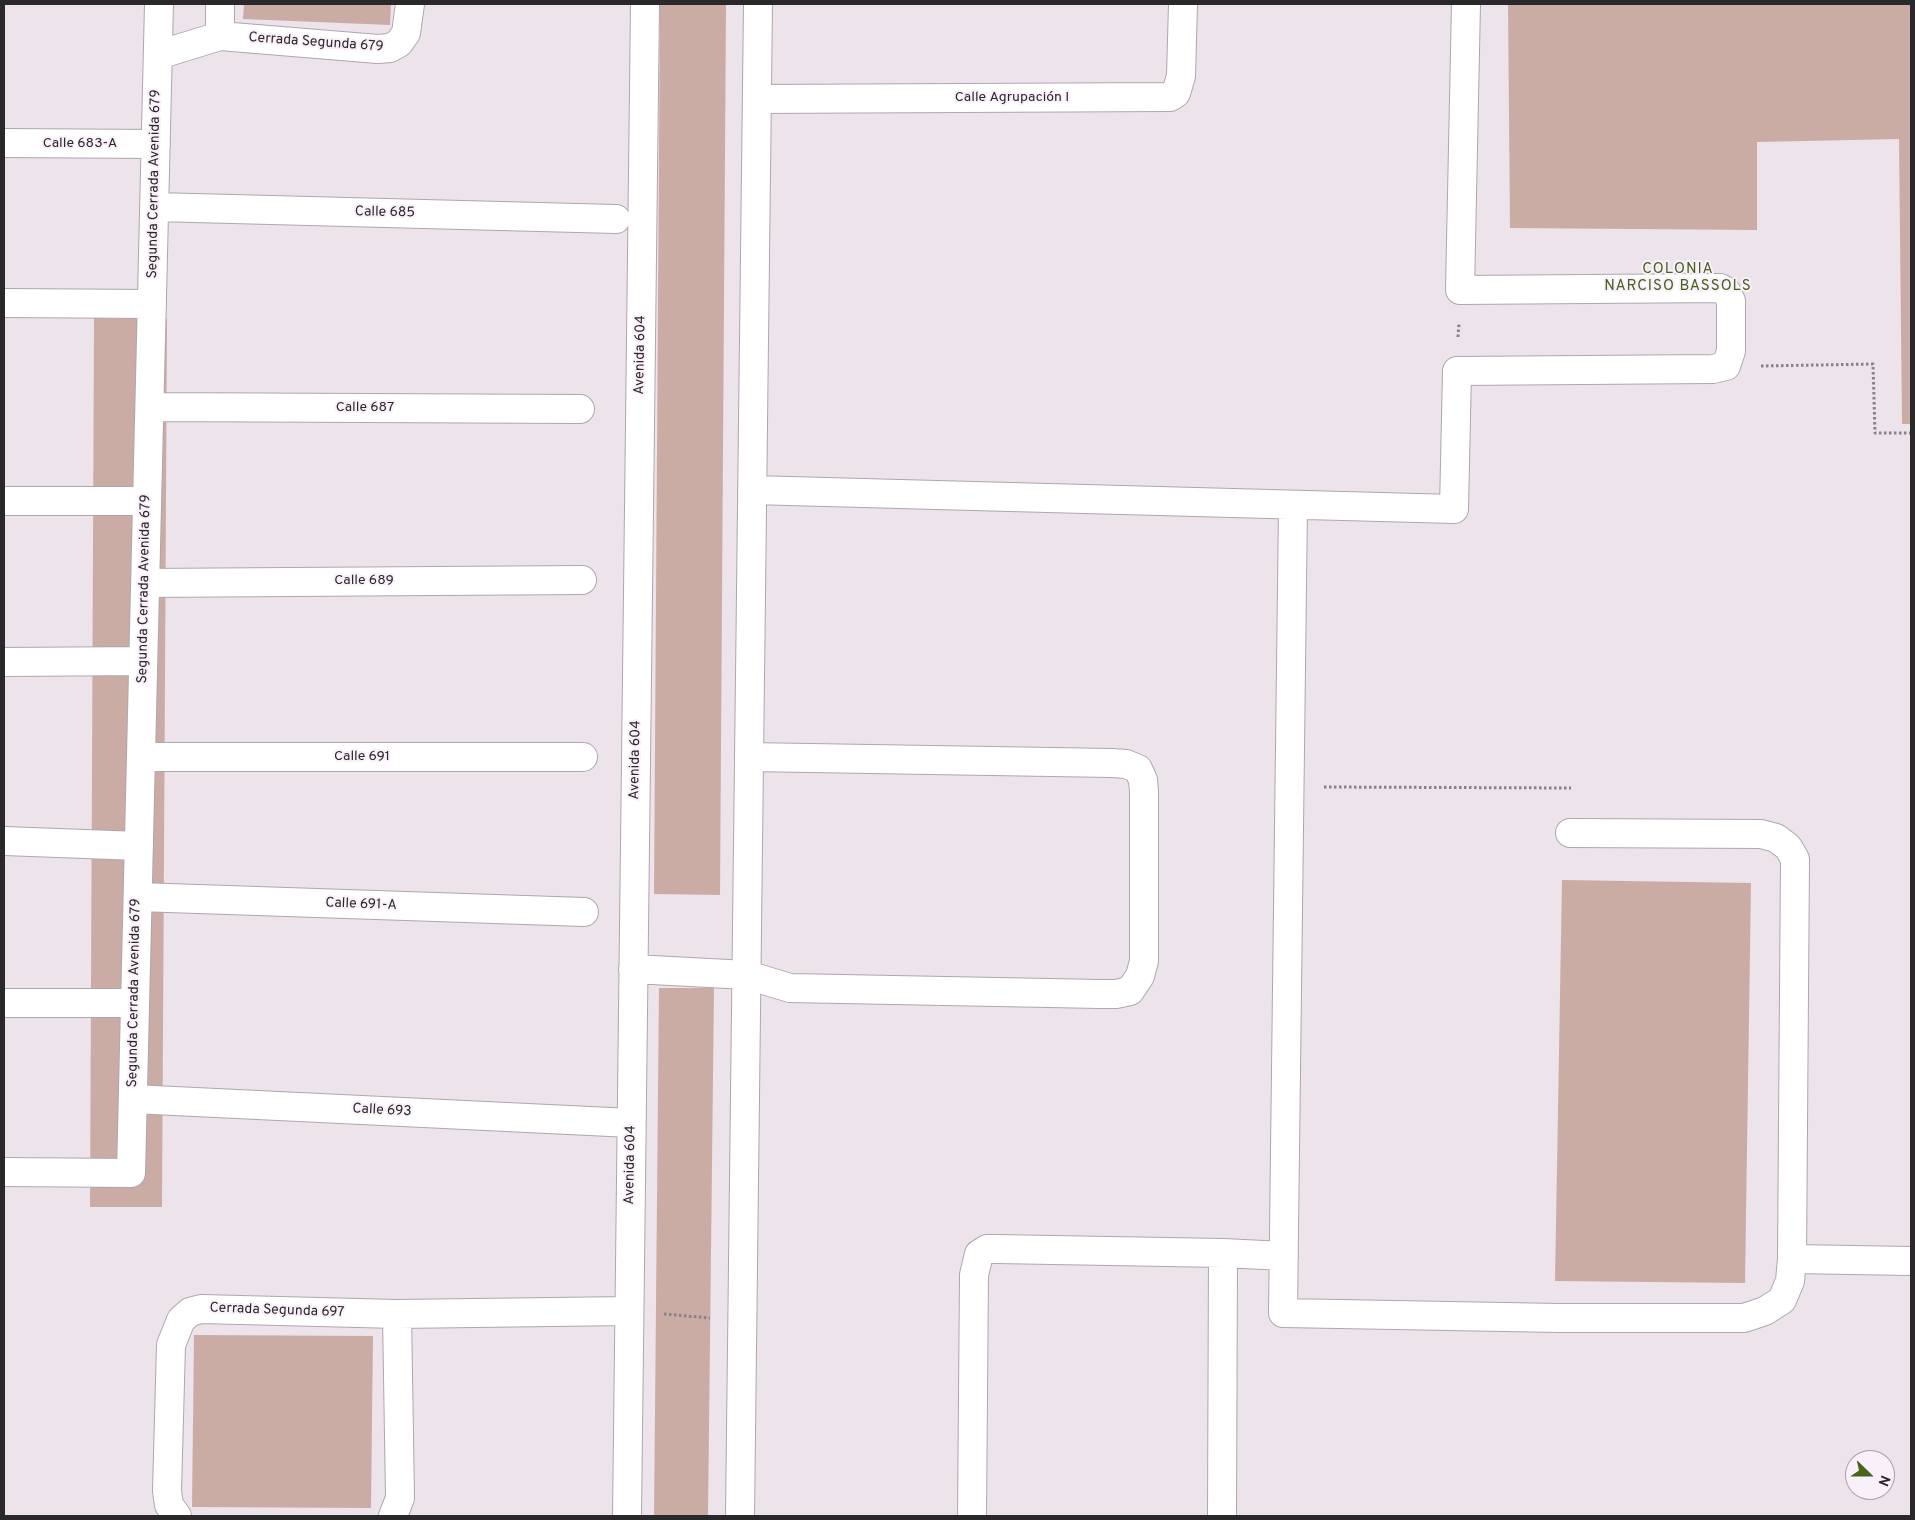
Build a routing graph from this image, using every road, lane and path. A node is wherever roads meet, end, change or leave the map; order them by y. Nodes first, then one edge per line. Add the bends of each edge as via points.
1 (159, 4) edge
2 (220, 4) edge
3 (410, 4) edge
4 (645, 4) edge
5 (758, 4) edge
6 (1183, 4) edge
7 (1466, 4) edge
8 (220, 36) junction
9 (158, 56) junction
10 (757, 99) junction
11 (4, 143) edge
12 (156, 144) junction
13 (155, 207) junction
14 (616, 219) dead end
15 (1460, 290) junction
16 (4, 303) edge
17 (152, 304) junction
18 (1726, 366) junction
19 (1457, 371) junction
20 (150, 407) junction
21 (580, 409) dead end
22 (1911, 434) edge
23 (752, 490) junction
24 (4, 501) edge
25 (147, 501) junction
26 (1293, 505) junction
27 (582, 580) dead end
28 (146, 583) junction
29 (143, 661) junction
30 (4, 662) edge
31 (749, 756) junction
32 (141, 757) junction
33 (583, 757) dead end
34 (1290, 787) junction
35 (1571, 788) dead end
36 (1570, 833) dead end
37 (4, 841) edge
38 (139, 846) junction
39 (138, 897) junction
40 (584, 912) dead end
41 (633, 968) junction
42 (746, 975) junction
43 (4, 1003) edge
44 (135, 1003) junction
45 (133, 1099) junction
46 (632, 1123) junction
47 (4, 1172) edge
48 (1223, 1252) junction
49 (1284, 1256) junction
50 (1792, 1259) junction
51 (1911, 1261) edge
52 (629, 1311) junction
53 (397, 1314) junction
54 (743, 1321) junction
55 (177, 1516) edge
56 (393, 1516) edge
57 (627, 1516) edge
58 (740, 1516) edge
59 (972, 1516) edge
60 (1222, 1516) edge

1 - 9 street, Segunda Cerrada Avenida 679
2 - 8 street
3 - 8 street, Cerrada Segunda 679 via 406,33 400,43 390,48
4 - 41 street, Avenida 604
5 - 10 street
6 - 10 street, Calle Agrupación I via 1181,76 1176,93 1170,97
7 - 15 street
8 - 9 street
9 - 12 street, Segunda Cerrada Avenida 679
10 - 23 street
11 - 12 street, Calle 683-A
12 - 13 street, Segunda Cerrada Avenida 679
13 - 14 street, Calle 685
13 - 17 street, Segunda Cerrada Avenida 679
15 - 18 street via 1720,288 1726,291 1731,301 1731,351
15 - 19 path
16 - 17 street
17 - 20 street, Segunda Cerrada Avenida 679
18 - 19 street via 1713,369
18 - 22 path via 1873,364 1875,434
19 - 26 street via 1454,509
20 - 21 street, Calle 687
20 - 25 street, Segunda Cerrada Avenida 679
23 - 26 street
23 - 31 street
24 - 25 street
25 - 28 street, Segunda Cerrada Avenida 679
26 - 34 street
27 - 28 street, Calle 689
28 - 29 street, Segunda Cerrada Avenida 679
29 - 30 street
29 - 32 street, Segunda Cerrada Avenida 679
31 - 42 street
31 - 42 street via 1112,763 1138,769 1144,792 1144,961 1140,976 1130,991 1116,994 790,988
32 - 33 street, Calle 691
32 - 38 street, Segunda Cerrada Avenida 679
34 - 35 path
34 - 49 street
36 - 50 street via 1762,834 1776,838 1788,847 1795,859
37 - 38 street
38 - 39 street, Segunda Cerrada Avenida 679
39 - 40 street, Calle 691-A
39 - 44 street, Segunda Cerrada Avenida 679
41 - 42 street
41 - 46 street, Avenida 604
42 - 54 street
43 - 44 street
44 - 45 street, Segunda Cerrada Avenida 679
45 - 46 street, Calle 693
45 - 47 street, Segunda Cerrada Avenida 679 via 131,1173
46 - 52 street, Avenida 604
48 - 49 street
48 - 59 street via 987,1249 979,1254 974,1275
48 - 60 street
49 - 50 street via 1283,1313 1560,1318 1744,1318 1765,1311 1782,1300 1790,1281
50 - 51 street
52 - 53 street, Cerrada Segunda 697
52 - 54 path
52 - 57 street, Avenida 604
53 - 55 street, Cerrada Segunda 697 via 201,1309 190,1312 181,1320 171,1345 167,1491 169,1505
53 - 56 street via 400,1498
54 - 58 street

